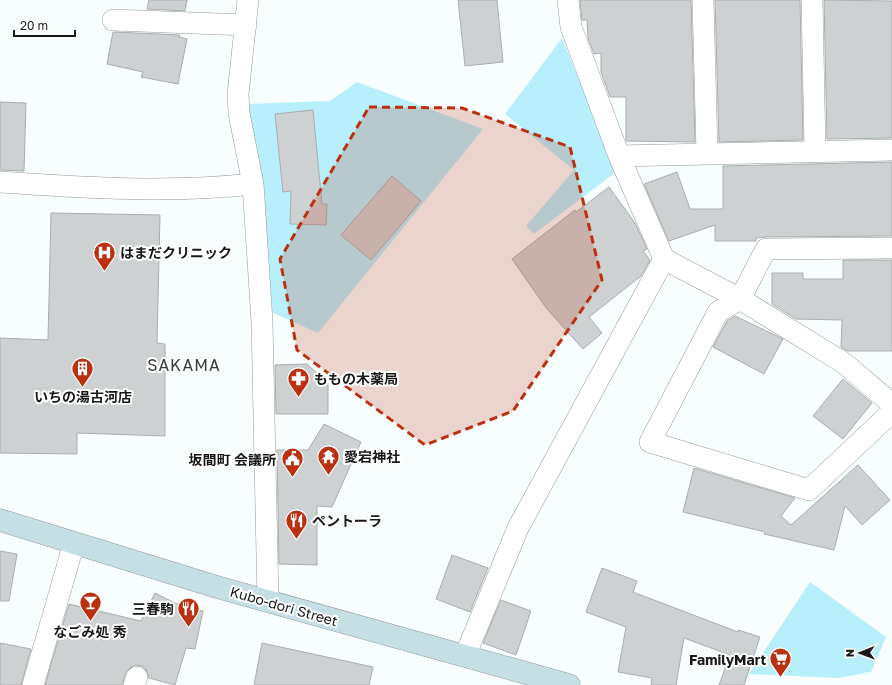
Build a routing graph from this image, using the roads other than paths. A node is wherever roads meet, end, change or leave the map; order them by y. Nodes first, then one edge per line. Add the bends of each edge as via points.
1 (248, 0) edge
2 (568, 0) edge
3 (704, 0) edge
4 (812, 0) edge
5 (113, 20) dead end
6 (246, 25) junction
7 (892, 150) edge
8 (815, 151) junction
9 (707, 153) junction
10 (619, 156) junction
11 (0, 182) edge
12 (253, 184) junction
13 (892, 248) edge
14 (664, 259) junction
15 (740, 299) junction
16 (892, 404) edge
17 (892, 412) edge
18 (0, 520) edge
19 (74, 543) junction
20 (268, 601) junction
21 (465, 656) junction
22 (33, 685) edge
23 (569, 685) edge

1 - 6 street
2 - 10 street via 571,27
3 - 9 street
4 - 8 street
5 - 6 street
6 - 12 street via 238,94 239,113
7 - 8 street
8 - 9 street
9 - 10 street
10 - 14 street
11 - 12 street via 96,188 209,189
12 - 20 street via 262,322
13 - 15 street via 766,249
14 - 15 street
14 - 21 street via 518,528
15 - 16 street via 844,363
15 - 17 street via 718,312 650,442 809,490
18 - 19 street, Kubo-dori Street
19 - 20 street, Kubo-dori Street
19 - 22 street
20 - 21 street, Kubo-dori Street
21 - 23 street, Kubo-dori Street

